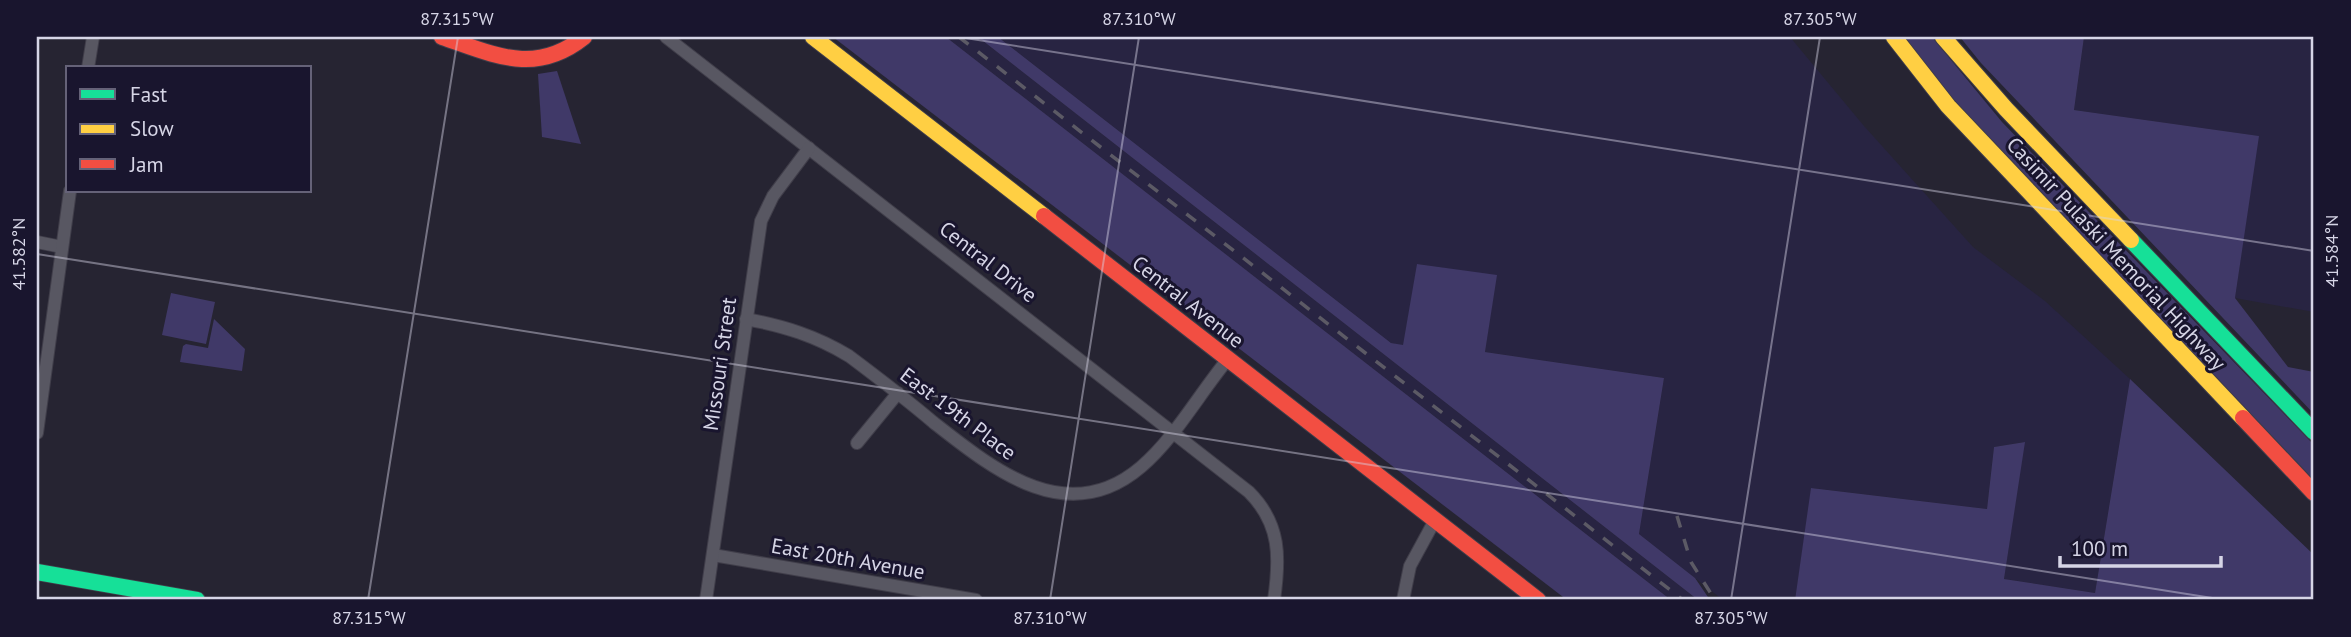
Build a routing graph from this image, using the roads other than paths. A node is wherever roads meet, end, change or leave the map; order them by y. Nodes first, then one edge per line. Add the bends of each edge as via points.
1 (93, 37) edge
2 (442, 37) edge
3 (584, 37) edge
4 (666, 37) edge
5 (813, 37) edge
6 (1878, 37) edge
7 (1894, 37) edge
8 (1943, 37) edge
9 (88, 66) edge
10 (1948, 106) junction
11 (809, 148) junction
12 (70, 192) edge
13 (37, 242) edge
14 (62, 247) junction
15 (746, 319) junction
16 (1228, 359) junction
17 (898, 393) junction
18 (1173, 430) junction
19 (2314, 432) edge
20 (37, 433) edge
21 (857, 443) dead end
22 (2314, 493) edge
23 (1435, 520) junction
24 (713, 555) junction
25 (37, 572) edge
26 (197, 600) edge
27 (706, 600) edge
28 (976, 600) edge
29 (1274, 600) edge
30 (1403, 600) edge
31 (1538, 600) edge

1 - 9 street
2 - 3 main road via 523,61 553,57
4 - 11 street, Central Drive
5 - 16 main road, Central Avenue
6 - 10 main road
7 - 10 main road, Casimir Pulaski Memorial Highway
8 - 19 main road, Casimir Pulaski Memorial Highway
10 - 22 main road, Casimir Pulaski Memorial Highway
11 - 15 street, Missouri Street via 763,215
11 - 18 street, Central Drive
12 - 14 street
13 - 14 street
14 - 20 street
15 - 17 street, East 19th Place via 789,328 827,343
15 - 24 street, Missouri Street
16 - 18 street, East 19th Place
16 - 23 main road, Central Avenue
17 - 18 street, East 19th Place via 992,467 1026,484 1059,493 1091,492 1119,482 1141,467
17 - 21 street
18 - 29 street, Central Drive via 1262,506 1274,529 1279,555
23 - 30 street via 1410,566
23 - 31 main road, Central Avenue
24 - 27 street, Missouri Street
24 - 28 street, East 20th Avenue
25 - 26 main road

